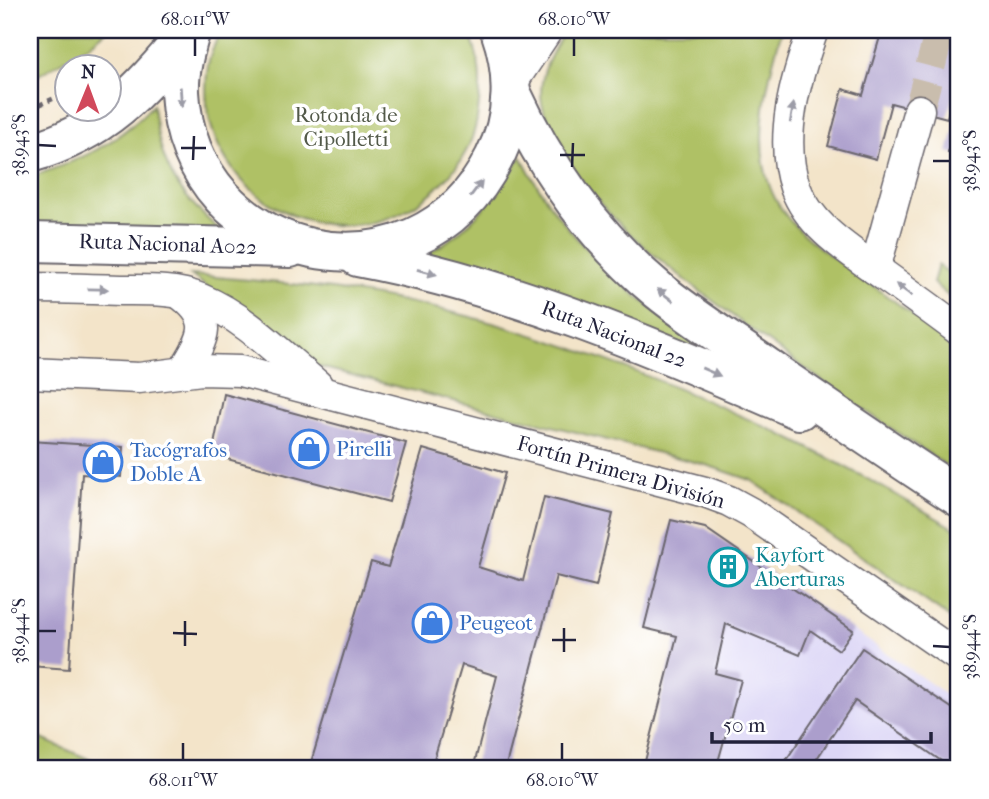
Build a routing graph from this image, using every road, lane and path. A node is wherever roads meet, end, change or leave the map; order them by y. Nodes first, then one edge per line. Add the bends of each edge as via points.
1 (191, 30) edge
2 (500, 30) edge
3 (543, 30) edge
4 (813, 30) edge
5 (511, 85) junction
6 (52, 99) edge
7 (30, 109) edge
8 (919, 110) tunnel mouth
9 (30, 153) edge
10 (30, 242) edge
11 (321, 250) junction
12 (875, 269) junction
13 (30, 288) edge
14 (177, 292) junction
15 (959, 330) edge
16 (183, 372) junction
17 (30, 373) edge
18 (325, 392) junction
19 (881, 446) junction
20 (959, 497) edge
21 (959, 657) edge

1 - 9 highway via 143,87 115,112 82,132
1 -> 11 highway via 180,90 183,121 207,178 250,222 276,238
2 - 5 highway
3 - 5 main road
12 -> 4 street via 818,224 805,208 790,170 791,113
11 -> 5 highway via 366,252 422,234 447,219 468,199 495,158 508,121
19 -> 5 highway, Ruta Nacional 22 via 689,313 627,262 569,196 546,161
6 - 7 path
8 - 12 street
10 - 11 highway, Ruta Nacional A022
11 -> 19 highway, Ruta Nacional 22 via 441,276 591,324
15 -> 12 street
13 -> 14 street, Fortín Primera División
14 - 16 street via 199,310 203,320 199,344
14 - 18 street, Fortín Primera División via 218,307 239,321
16 - 17 street, Fortín Primera División via 139,378
16 - 18 street, Fortín Primera División via 240,371
18 - 21 street, Fortín Primera División via 729,501
19 - 20 highway, Ruta Nacional 22

